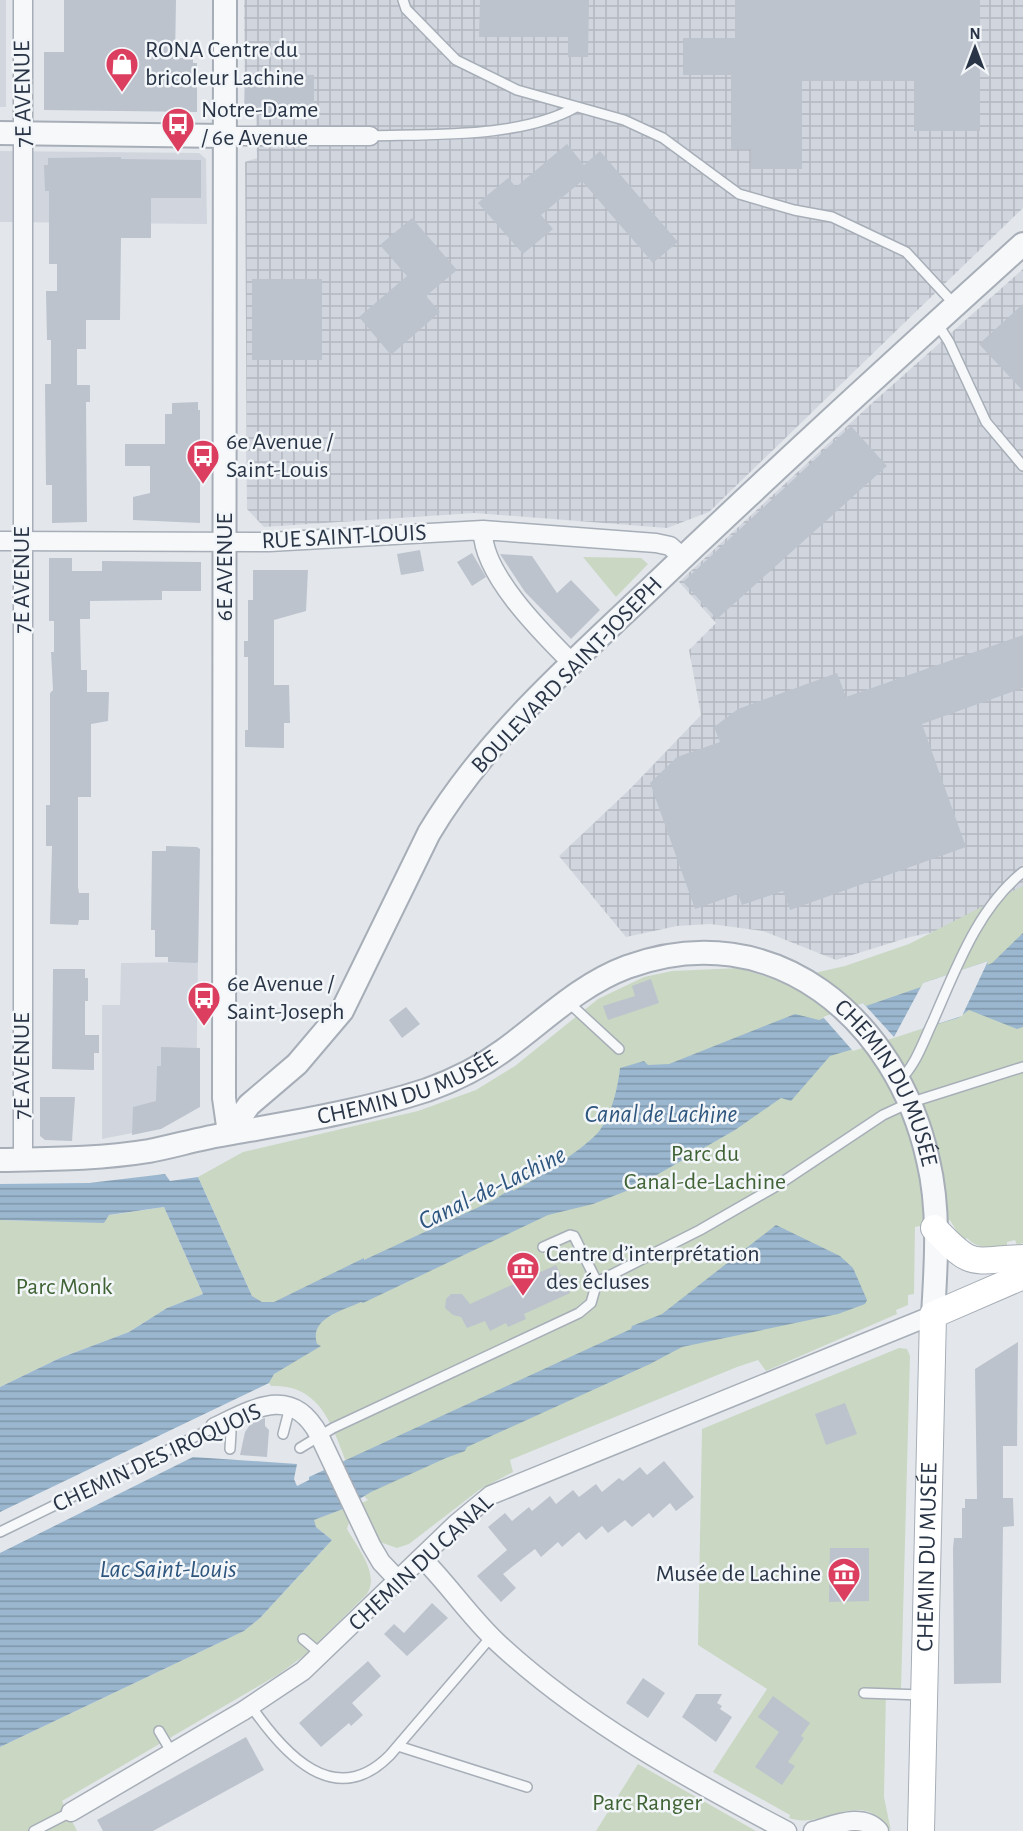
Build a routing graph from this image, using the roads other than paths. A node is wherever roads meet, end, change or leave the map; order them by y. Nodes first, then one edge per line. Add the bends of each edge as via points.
1 (23, 0) edge
2 (225, 0) edge
3 (403, 0) edge
4 (576, 107) junction
5 (0, 133) edge
6 (23, 134) junction
7 (225, 136) junction
8 (370, 136) joint
9 (1023, 244) edge
10 (956, 306) junction
11 (937, 323) junction
12 (1023, 466) edge
13 (483, 530) junction
14 (0, 541) edge
15 (22, 541) junction
16 (225, 542) junction
17 (682, 557) junction
18 (572, 663) junction
19 (1023, 872) edge
20 (566, 1000) junction
21 (619, 1049) dead end
22 (1023, 1066) edge
23 (899, 1081) junction
24 (909, 1103) junction
25 (229, 1133) junction
26 (23, 1159) junction
27 (0, 1160) edge
28 (934, 1228) junction
29 (543, 1247) dead end
30 (1023, 1257) edge
31 (1023, 1276) edge
32 (597, 1282) junction
33 (933, 1315) junction
34 (290, 1407) junction
35 (221, 1424) junction
36 (283, 1434) dead end
37 (319, 1435) junction
38 (300, 1448) dead end
39 (230, 1449) dead end
40 (0, 1532) edge
41 (422, 1558) junction
42 (399, 1580) junction
43 (491, 1636) junction
44 (303, 1639) dead end
45 (322, 1655) junction
46 (864, 1693) dead end
47 (925, 1695) junction
48 (251, 1706) junction
49 (159, 1731) dead end
50 (398, 1746) junction
51 (172, 1753) junction
52 (527, 1787) dead end
53 (71, 1812) joint
54 (34, 1831) edge
55 (787, 1831) edge
56 (813, 1831) edge
57 (879, 1831) edge
58 (921, 1831) edge

1 - 6 street, 7E AVENUE
2 - 7 street, 6E AVENUE
3 - 4 lane via 406,9 456,60 517,90
4 - 8 lane via 554,120 464,134
4 - 10 lane via 624,120 663,138 739,194 832,217 906,252
5 - 6 street
6 - 7 street
6 - 15 street, 7E AVENUE
7 - 8 street
7 - 16 street, 6E AVENUE
9 - 10 street, BOULEVARD SAINT-JOSEPH
10 - 11 street, BOULEVARD SAINT-JOSEPH
11 - 12 lane via 986,422
11 - 17 street, BOULEVARD SAINT-JOSEPH
13 - 16 street, RUE SAINT-LOUIS
13 - 17 street, RUE SAINT-LOUIS via 656,543 670,546
13 - 18 street via 485,548 513,598
14 - 15 street, RUE SAINT-LOUIS
15 - 16 street, RUE SAINT-LOUIS
15 - 26 street, 7E AVENUE
16 - 25 street, 6E AVENUE via 224,1098
17 - 18 street, BOULEVARD SAINT-JOSEPH
18 - 25 street, BOULEVARD SAINT-JOSEPH via 500,738 445,806 336,1019 293,1068 249,1105
19 - 23 lane via 980,923 961,954 911,1068
20 - 21 lane
20 - 23 street, CHEMIN DU MUSÉE via 600,979 639,963 678,955 718,953 757,960 795,974 845,1009 875,1043
20 - 25 street, CHEMIN DU MUSÉE via 502,1052 441,1085 314,1118
22 - 24 lane
23 - 24 street, CHEMIN DU MUSÉE
24 - 28 street, CHEMIN DU MUSÉE via 929,1164
24 - 32 lane via 883,1115 778,1185
25 - 26 street via 129,1153
26 - 27 street
28 - 30 main road via 969,1259 983,1262
28 - 33 street, CHEMIN DU MUSÉE
29 - 32 lane via 574,1236
31 - 33 main road
32 - 37 lane via 591,1303 579,1313
33 - 41 street, CHEMIN DU CANAL via 501,1491 466,1515
33 - 47 main road, CHEMIN DU MUSÉE
34 - 35 street, CHEMIN DES IROQUOIS via 265,1404
34 - 36 lane
34 - 37 street, CHEMIN DES IROQUOIS via 307,1418
35 - 39 lane via 231,1432
35 - 40 lane, CHEMIN DES IROQUOIS
37 - 38 lane
37 - 42 street, CHEMIN DES IROQUOIS via 377,1556
41 - 42 street, CHEMIN DU CANAL
41 - 43 street
42 - 45 street, CHEMIN DU CANAL
43 - 50 lane
43 - 55 street via 547,1684 618,1735
44 - 45 lane
45 - 48 street, CHEMIN DU CANAL
46 - 47 lane
47 - 58 main road, CHEMIN DU MUSÉE
48 - 50 lane via 302,1765 324,1776 362,1775
48 - 51 street, CHEMIN DU CANAL
49 - 51 lane
50 - 52 lane
51 - 53 street, CHEMIN DU CANAL
53 - 54 lane
56 - 57 street via 861,1821

